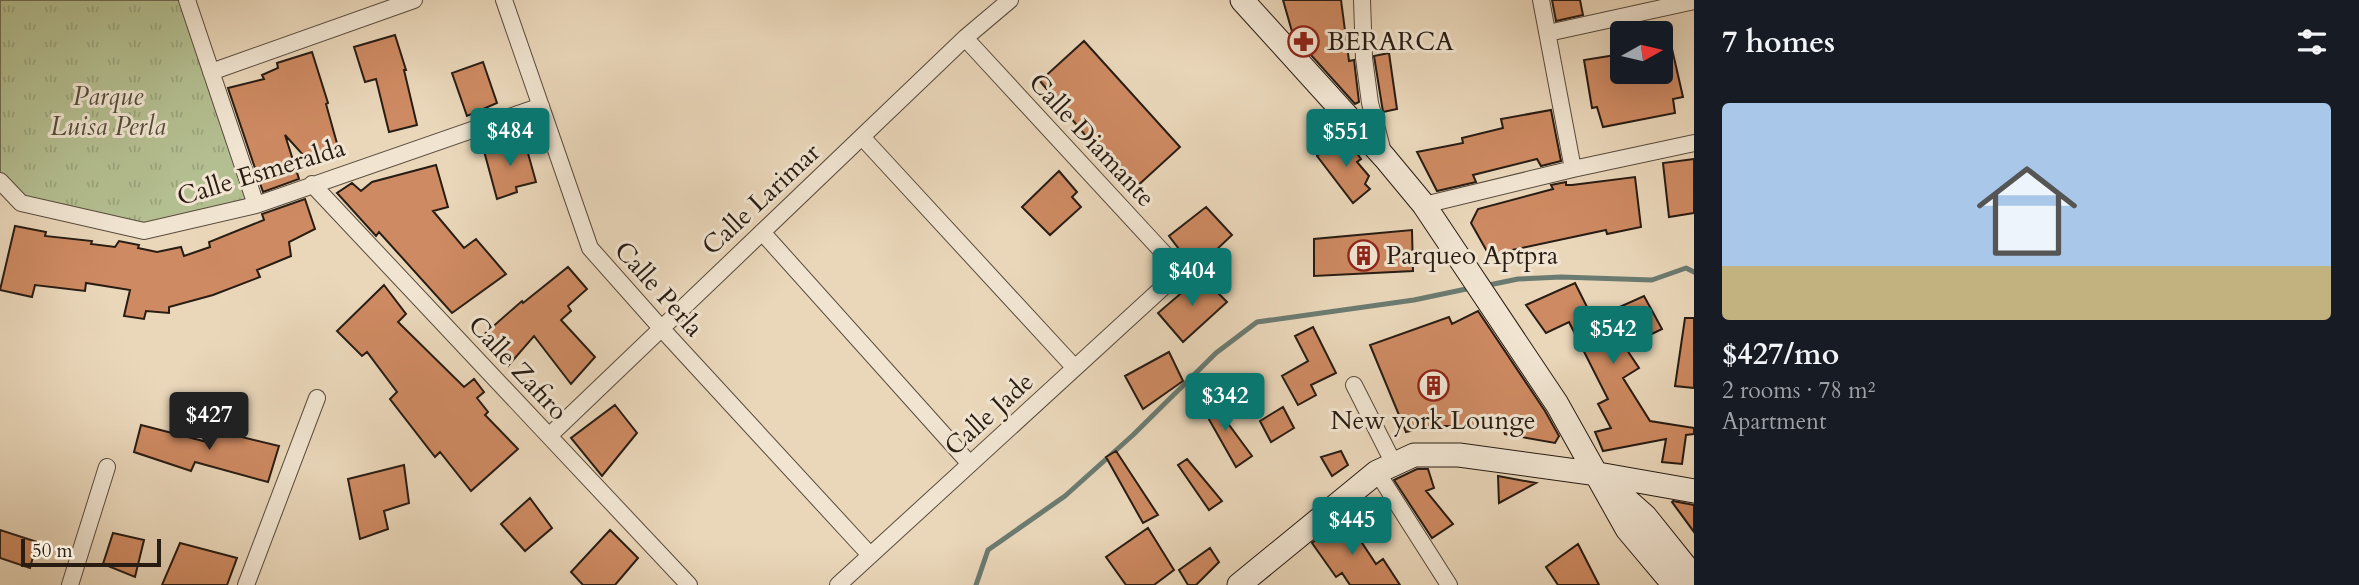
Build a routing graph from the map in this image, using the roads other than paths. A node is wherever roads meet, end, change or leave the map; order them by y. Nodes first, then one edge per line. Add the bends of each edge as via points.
1 (187, 0) edge
2 (414, 0) edge
3 (504, 0) edge
4 (1010, 0) edge
5 (1242, 0) edge
6 (1362, 0) edge
7 (1541, 0) edge
8 (1694, 1) edge
9 (1548, 33) junction
10 (965, 38) junction
11 (211, 72) junction
12 (541, 106) junction
13 (862, 137) junction
14 (1694, 143) edge
15 (1385, 158) junction
16 (1573, 169) junction
17 (0, 180) edge
18 (312, 184) junction
19 (256, 205) junction
20 (1424, 205) junction
21 (762, 232) junction
22 (1172, 279) joint
23 (660, 328) junction
24 (1075, 368) junction
25 (1354, 385) dead end
26 (317, 398) dead end
27 (549, 436) junction
28 (970, 464) junction
29 (107, 467) dead end
30 (1385, 468) junction
31 (1598, 474) junction
32 (1694, 491) edge
33 (870, 555) junction
34 (1694, 577) edge
35 (70, 585) edge
36 (246, 585) edge
37 (689, 585) edge
38 (838, 585) edge
39 (1239, 585) edge
40 (1449, 585) edge
41 (1674, 585) edge

1 - 11 street
2 - 11 street
3 - 12 street, Calle Perla
4 - 10 street, Calle Larimar
5 - 15 main road
6 - 15 street via 1370,103
7 - 9 street
8 - 9 street
9 - 16 street
10 - 13 street, Calle Larimar
10 - 22 street, Calle Diamante via 1171,261
11 - 19 street
12 - 18 street, Calle Esmeralda
12 - 23 street, Calle Perla via 590,248
13 - 21 street, Calle Larimar
13 - 24 street
14 - 16 street
15 - 20 main road
16 - 20 street
17 - 19 street, Calle Esmeralda via 21,203 144,231
18 - 19 street, Calle Esmeralda
18 - 27 street, Calle Zafiro
20 - 31 main road via 1557,404
21 - 23 street, Calle Larimar
21 - 28 street
22 - 24 street, Calle Jade
23 - 27 street, Calle Larimar
23 - 33 street, Calle Perla
24 - 28 street, Calle Jade
25 - 30 street
26 - 36 street
27 - 37 street, Calle Zafiro
28 - 33 street, Calle Jade
29 - 35 street
30 - 31 main road via 1414,455 1459,455
30 - 39 main road
30 - 40 street
31 - 32 main road
31 - 34 main road via 1645,516
31 - 41 main road via 1627,529
33 - 38 street, Calle Jade

